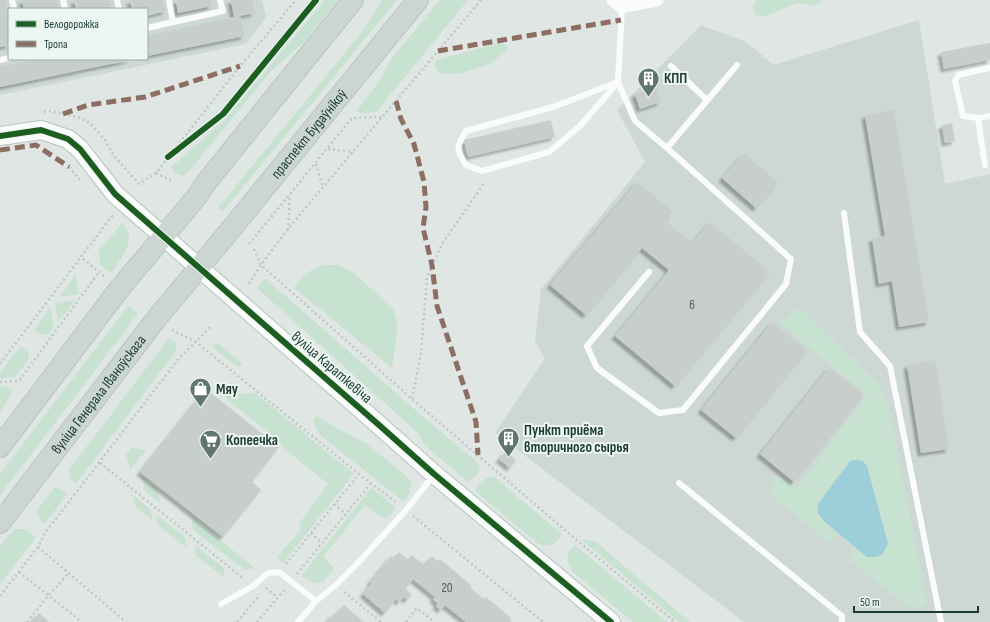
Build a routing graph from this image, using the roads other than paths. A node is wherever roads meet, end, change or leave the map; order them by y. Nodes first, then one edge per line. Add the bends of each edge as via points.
1 (168, 0) edge
2 (220, 0) edge
3 (354, 0) edge
4 (418, 0) edge
5 (656, 0) edge
6 (617, 4) edge
7 (173, 22) junction
8 (148, 28) edge
9 (737, 65) dead end
10 (671, 66) dead end
11 (990, 68) edge
12 (618, 82) junction
13 (707, 100) junction
14 (990, 116) edge
15 (978, 118) junction
16 (0, 136) edge
17 (667, 148) junction
18 (985, 165) dead end
19 (844, 213) dead end
20 (163, 237) junction
21 (198, 268) junction
22 (649, 272) dead end
23 (0, 447) edge
24 (434, 474) junction
25 (679, 483) dead end
26 (0, 523) edge
27 (316, 601) junction
28 (221, 604) dead end
29 (298, 622) edge
30 (612, 622) edge
31 (842, 622) edge
32 (941, 622) edge

1 - 7 lane
2 - 7 lane via 223,11
3 - 20 main road
4 - 21 main road, праспект Будаўнікоў
5 - 6 street
6 - 12 lane
7 - 8 lane
9 - 13 lane
10 - 13 lane
11 - 15 lane via 958,75 955,81 963,116
12 - 12 lane via 553,107 466,131 459,142 459,154 466,165 482,171 549,152 580,126
12 - 17 lane via 635,121
13 - 17 lane
14 - 15 lane
15 - 18 lane
16 - 20 street, вуліца Караткевіча via 41,130 68,139 80,149 115,194
17 - 22 lane via 791,259 786,284 682,410 659,413 597,368 587,346
19 - 32 lane via 860,332 890,366
20 - 21 street, вуліца Караткевіча
20 - 23 main road via 120,288
21 - 24 street, вуліца Караткевіча
21 - 26 main road, вуліца Генерала Іваноўскага
24 - 27 lane via 406,510 358,563
24 - 30 street, вуліца Караткевіча
25 - 31 lane via 842,616
27 - 28 lane via 279,572 268,573 254,586
27 - 29 lane

